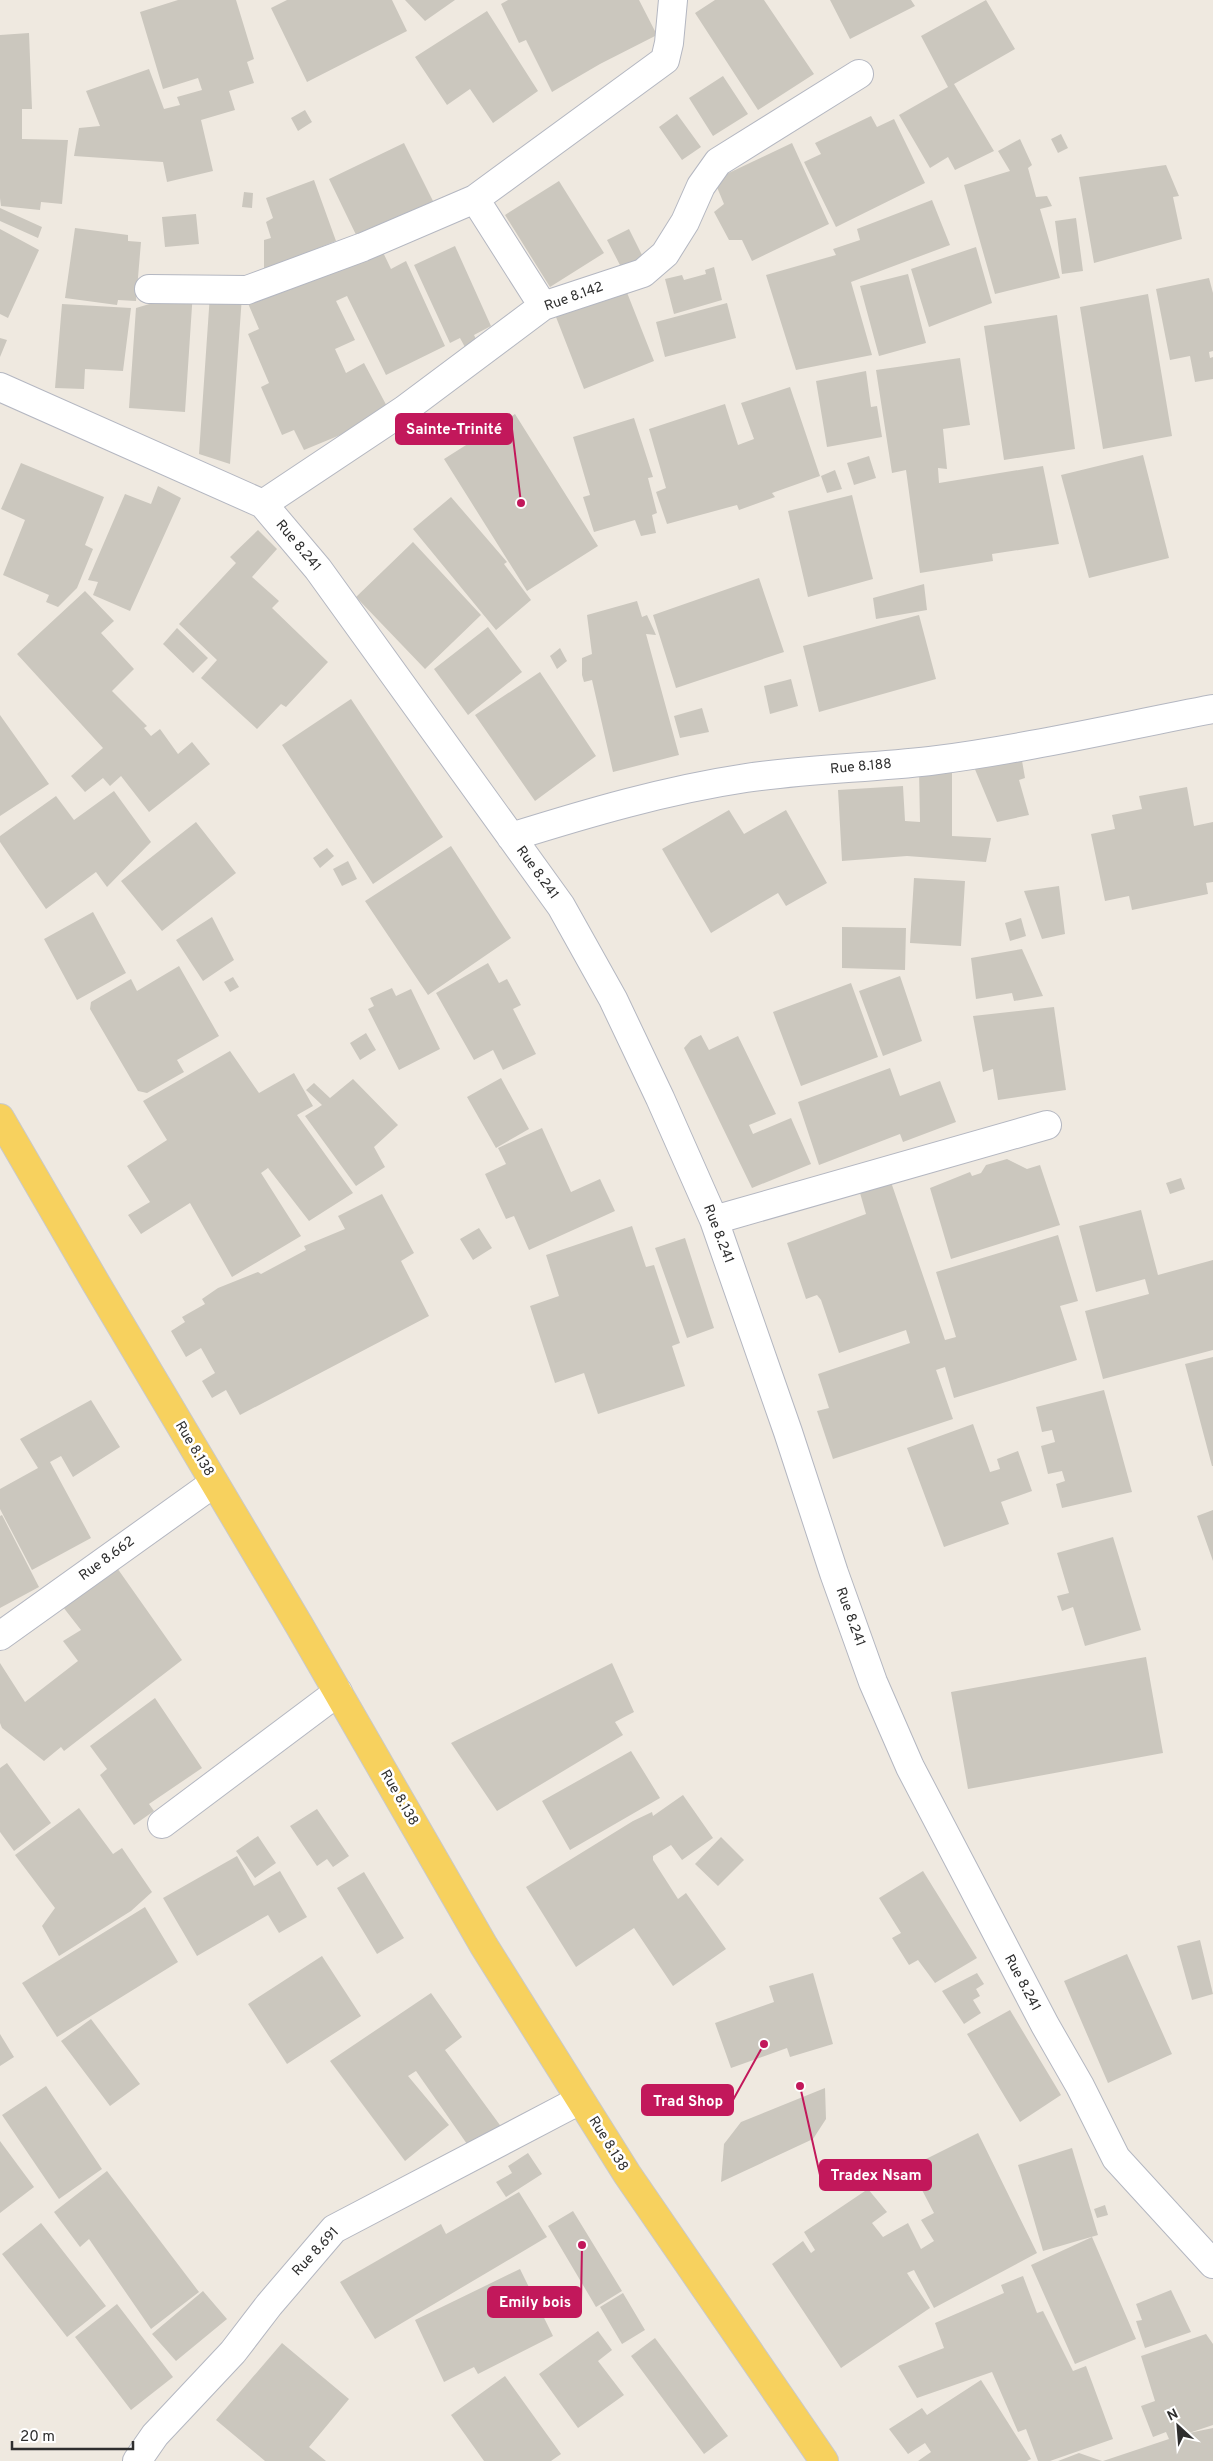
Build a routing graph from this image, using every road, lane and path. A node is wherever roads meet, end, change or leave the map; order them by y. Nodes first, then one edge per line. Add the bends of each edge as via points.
1 (673, 0) edge
2 (859, 74) dead end
3 (475, 199) junction
4 (149, 289) dead end
5 (543, 306) junction
6 (0, 387) edge
7 (262, 504) junction
8 (1213, 709) edge
9 (511, 837) junction
10 (0, 1118) edge
11 (1047, 1125) dead end
12 (714, 1220) junction
13 (214, 1483) junction
14 (0, 1636) edge
15 (338, 1692) junction
16 (162, 1824) dead end
17 (580, 2100) junction
18 (1213, 2264) edge
19 (137, 2461) edge
20 (824, 2461) edge

1 - 3 street via 670,43 665,60
2 - 5 street, Rue 8.142 via 718,162 701,186 666,254 643,273
3 - 4 street via 363,247 247,290
3 - 5 street
5 - 7 street, Rue 8.142 via 404,410
6 - 7 street, Rue 8.241
7 - 9 street, Rue 8.241 via 318,570
8 - 9 street, Rue 8.188 via 1049,742 931,761 746,778 588,813
9 - 12 street, Rue 8.241 via 561,906 613,999
10 - 13 main road, Rue 8.138
11 - 12 street
12 - 18 street, Rue 8.241 via 866,1664 910,1767 1116,2158
13 - 14 street, Rue 8.662
13 - 15 main road, Rue 8.138
15 - 16 street
15 - 17 main road, Rue 8.138 via 484,1946
17 - 19 street, Rue 8.691 via 334,2229 269,2304 234,2352 155,2435
17 - 20 main road, Rue 8.138

